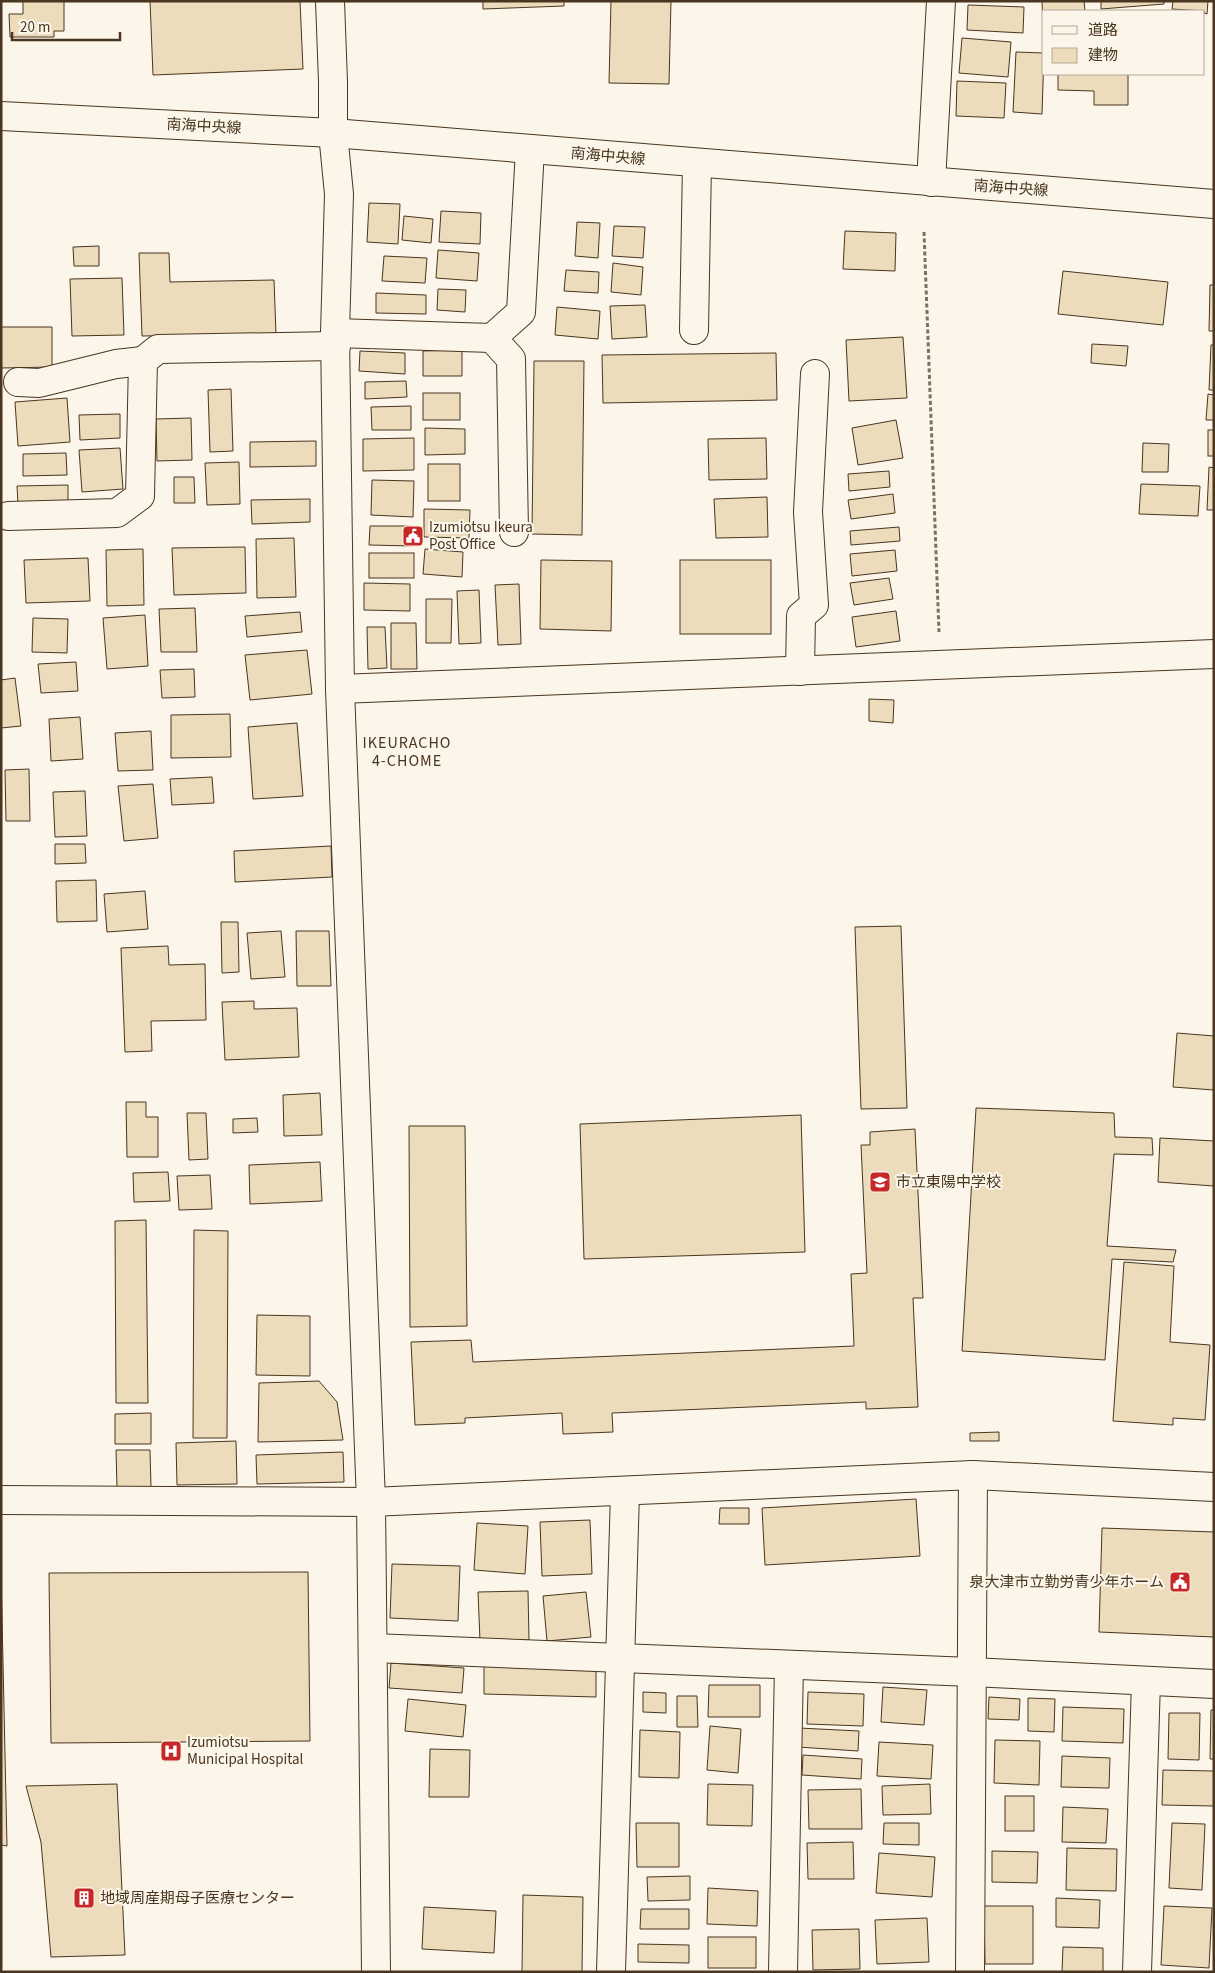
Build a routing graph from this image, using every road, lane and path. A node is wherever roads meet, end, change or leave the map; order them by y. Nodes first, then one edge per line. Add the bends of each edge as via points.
1 (330, 1) edge
2 (940, 1) edge
3 (1, 116) edge
4 (333, 133) junction
5 (530, 149) junction
6 (697, 163) junction
7 (931, 182) junction
8 (1214, 204) edge
9 (924, 232) dead end
10 (694, 330) dead end
11 (492, 338) junction
12 (336, 340) junction
13 (142, 361) junction
14 (815, 374) dead end
15 (18, 382) dead end
16 (8, 516) dead end
17 (514, 532) dead end
18 (1214, 654) edge
19 (940, 665) junction
20 (800, 671) junction
21 (340, 689) junction
22 (973, 1475) junction
23 (1214, 1487) edge
24 (625, 1492) junction
25 (1, 1500) edge
26 (371, 1502) junction
27 (373, 1648) junction
28 (619, 1658) junction
29 (789, 1665) junction
30 (971, 1672) junction
31 (1146, 1681) junction
32 (1214, 1684) edge
33 (376, 1972) edge
34 (611, 1972) edge
35 (783, 1972) edge
36 (970, 1972) edge
37 (1137, 1972) edge

1 - 4 street
2 - 7 street
3 - 4 street, 南海中央線
4 - 5 street, 南海中央線
4 - 12 street via 339,194
5 - 6 street, 南海中央線
5 - 11 street via 521,312
6 - 7 street, 南海中央線
6 - 10 street
7 - 8 street, 南海中央線
9 - 19 path
11 - 12 street
11 - 17 street via 511,359
12 - 13 street via 158,349
12 - 21 street
13 - 15 street via 39,383
13 - 16 street via 140,496 117,513
14 - 20 street via 808,512 814,605 801,616
18 - 19 street
19 - 20 street
20 - 21 street
21 - 26 street
22 - 23 street
22 - 24 street
22 - 30 street
24 - 26 street
24 - 28 street
25 - 26 street
26 - 27 street
27 - 28 street
27 - 33 street
28 - 29 street
28 - 34 street
29 - 30 street
29 - 35 street
30 - 31 street
30 - 36 street
31 - 32 street
31 - 37 street

